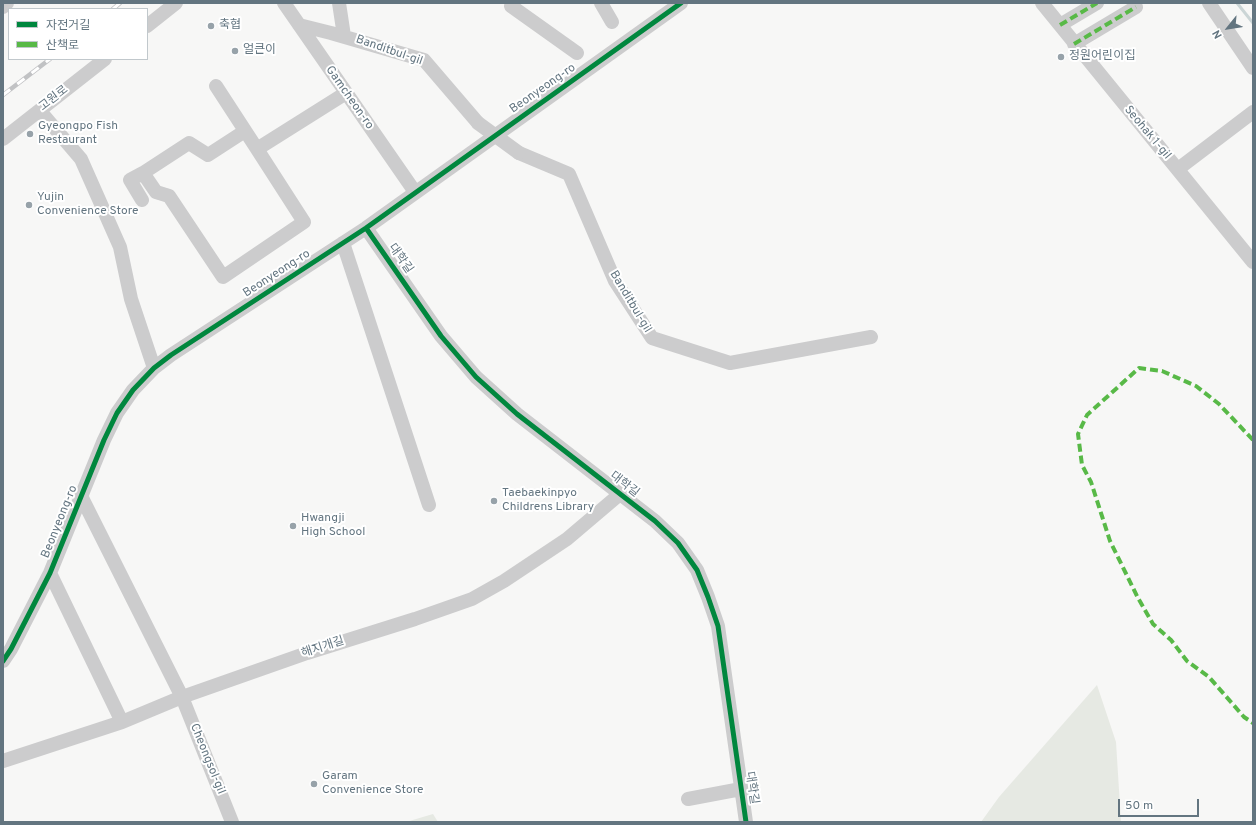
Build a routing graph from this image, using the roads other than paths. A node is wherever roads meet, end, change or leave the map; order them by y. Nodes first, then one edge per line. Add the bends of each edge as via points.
1 (7, 3) edge
2 (176, 3) edge
3 (284, 3) edge
4 (339, 3) edge
5 (601, 3) edge
6 (681, 3) edge
7 (1042, 3) edge
8 (1098, 3) edge
9 (1209, 3) edge
10 (511, 4) edge
11 (3, 7) edge
12 (1136, 7) dead end
13 (667, 8) edge
14 (612, 22) dead end
15 (148, 25) edge
16 (299, 25) junction
17 (1060, 25) junction
18 (344, 36) junction
19 (1074, 44) junction
20 (577, 53) dead end
21 (104, 60) edge
22 (1253, 68) edge
23 (216, 86) dead end
24 (346, 93) junction
25 (40, 111) junction
26 (1253, 112) edge
27 (245, 130) junction
28 (3, 139) edge
29 (257, 149) junction
30 (1178, 169) junction
31 (143, 172) junction
32 (415, 192) junction
33 (142, 200) dead end
34 (366, 228) junction
35 (343, 243) junction
36 (1253, 262) edge
37 (871, 337) dead end
38 (154, 368) junction
39 (620, 494) junction
40 (81, 496) junction
41 (429, 505) dead end
42 (50, 573) junction
43 (3, 661) edge
44 (182, 697) junction
45 (122, 722) junction
46 (3, 761) edge
47 (741, 789) junction
48 (688, 799) dead end
49 (232, 822) edge
50 (746, 822) edge

1 - 11 street
2 - 15 street
3 - 16 street, Gamcheon-ro
4 - 18 street, Banditbul-gil
5 - 14 street
6 - 13 street, Beonyeong-ro
7 - 17 street, Seohak 1-gil
8 - 17 street
9 - 22 street
10 - 20 street
12 - 19 street
13 - 32 street, Beonyeong-ro
16 - 18 street, Banditbul-gil
16 - 24 street, Gamcheon-ro
17 - 19 street, Seohak 1-gil
18 - 37 street, Banditbul-gil, bridge via 424,60 478,123 519,153 569,174 615,281 652,338 730,363
19 - 30 street, Seohak 1-gil
21 - 25 street, 고원로
23 - 27 street
24 - 29 street
24 - 32 street, Gamcheon-ro
25 - 28 street, 고원로
25 - 38 street via 81,159 120,247 131,299
26 - 30 street
27 - 29 street
27 - 31 street via 208,155 189,143
29 - 31 street via 304,222 223,277 169,196 156,192
30 - 36 street, Seohak 1-gil
31 - 33 street via 130,180
32 - 34 street, Beonyeong-ro
34 - 35 street, Beonyeong-ro
34 - 39 street, 대학길 via 441,336 476,378 517,414
35 - 38 street, Beonyeong-ro
35 - 41 street
38 - 40 street, Beonyeong-ro via 133,390 117,413
39 - 44 street, 해지개길 via 567,539 504,581 472,598 415,619 307,652
39 - 47 street, 대학길 via 655,520 678,543 697,570 718,626
40 - 42 street, Beonyeong-ro
40 - 44 street, Cheongsol-gil
42 - 43 street, Beonyeong-ro
42 - 45 street
44 - 45 street, 해지개길
44 - 49 street, Cheongsol-gil
45 - 46 street, 해지개길
47 - 48 street
47 - 50 street, 대학길

